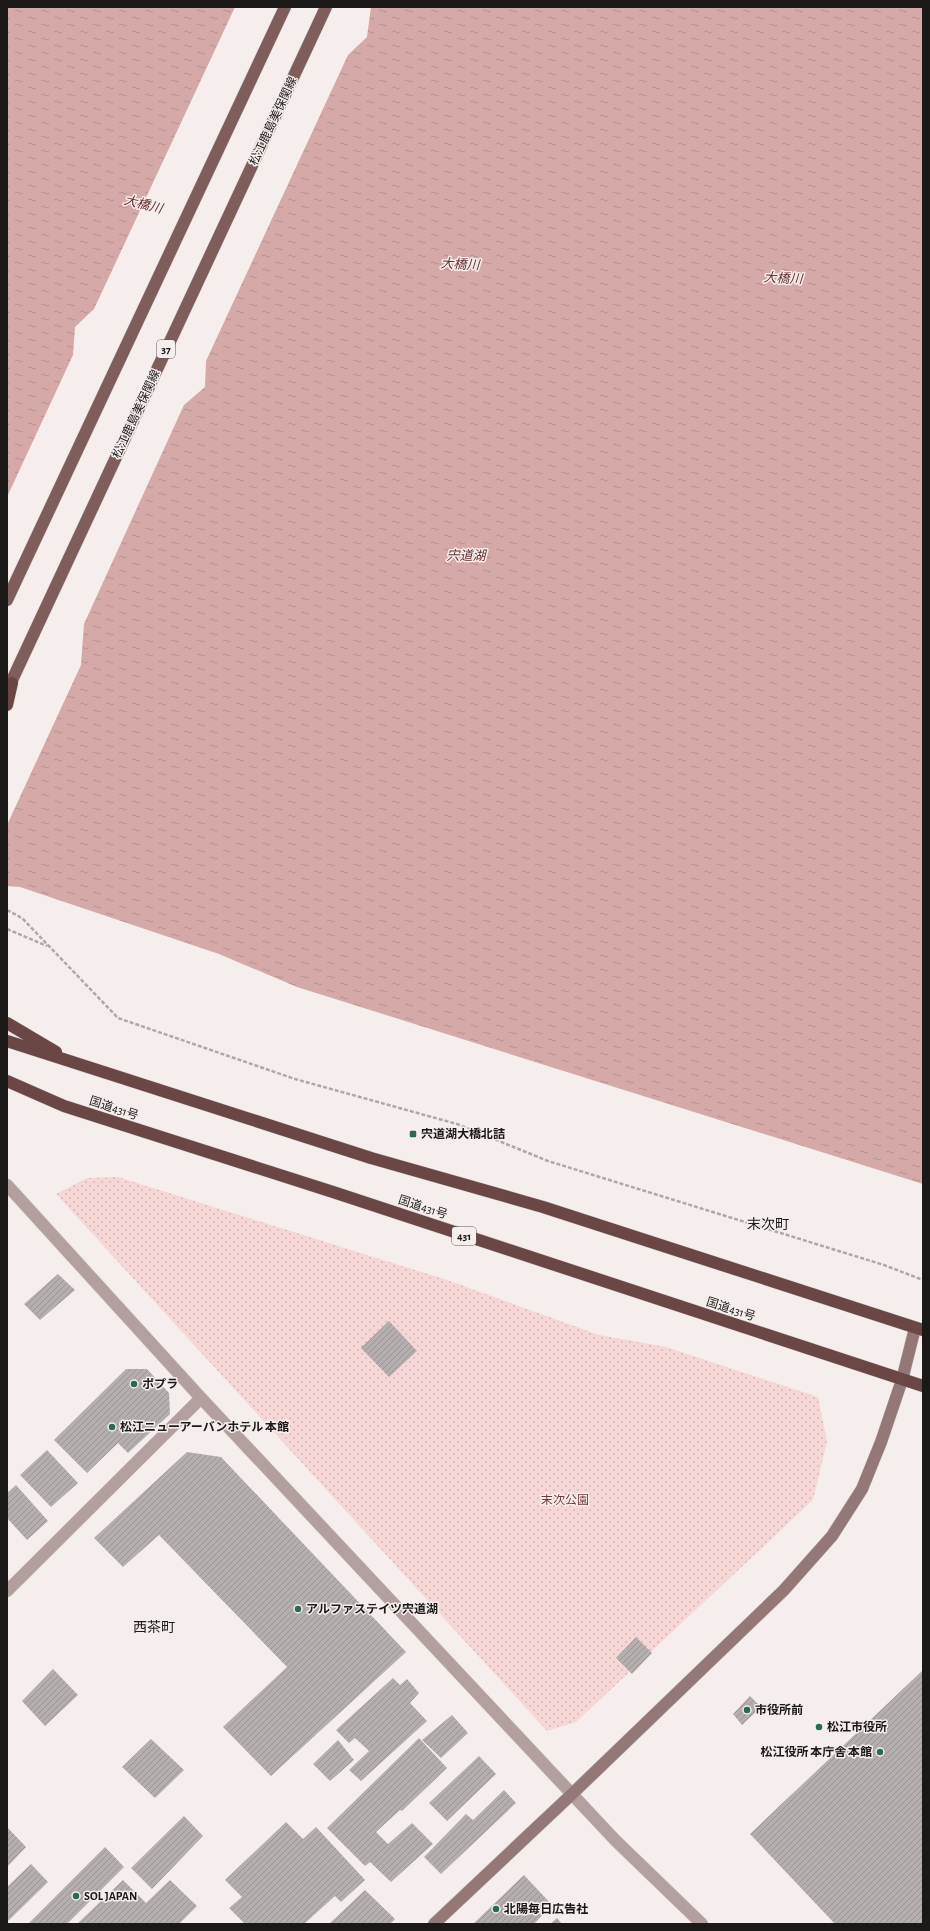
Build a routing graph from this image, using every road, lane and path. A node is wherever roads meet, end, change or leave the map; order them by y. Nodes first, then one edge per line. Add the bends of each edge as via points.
1 (285, 7) edge
2 (326, 7) edge
3 (7, 600) edge
4 (9, 687) edge
5 (7, 705) edge
6 (7, 910) edge
7 (7, 929) edge
8 (48, 946) junction
9 (7, 1023) edge
10 (7, 1041) edge
11 (73, 1063) junction
12 (7, 1081) edge
13 (7, 1185) edge
14 (923, 1280) edge
15 (919, 1329) edge
16 (902, 1380) junction
17 (923, 1386) edge
18 (202, 1398) junction
19 (7, 1591) edge
20 (572, 1794) junction
21 (434, 1924) edge
22 (702, 1924) edge

1 - 3 main road
2 - 4 main road, 松江鹿島美保関線 / 37
4 - 5 highway
6 - 8 path via 22,918
7 - 8 path
8 - 14 path via 118,1018 295,1079 457,1124 548,1161 884,1265
9 - 11 highway
10 - 11 highway
11 - 15 highway via 371,1158 543,1207
12 - 16 highway, 国道431号 / 431 via 64,1106
13 - 18 street
15 - 16 street
16 - 17 highway, 国道431号 / 431
16 - 20 street via 862,1490 832,1536 784,1590
18 - 19 street
18 - 20 street
20 - 21 street
20 - 22 street via 615,1840

